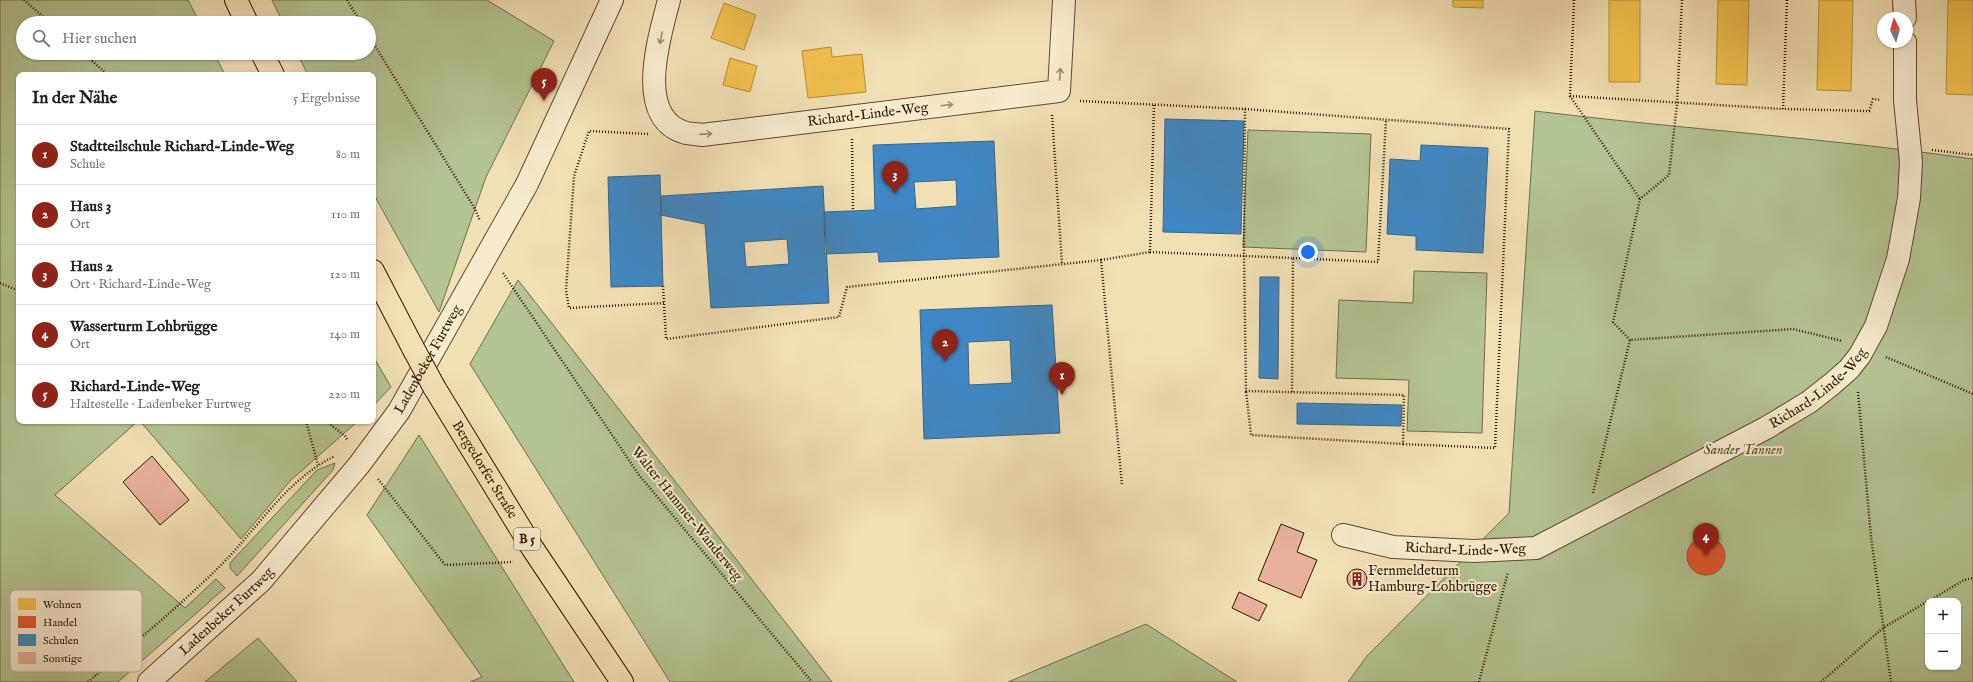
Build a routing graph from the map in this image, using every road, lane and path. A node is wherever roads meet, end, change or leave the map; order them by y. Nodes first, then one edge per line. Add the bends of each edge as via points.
1 (24, 0) edge
2 (236, 0) edge
3 (347, 0) edge
4 (612, 0) edge
5 (669, 0) edge
6 (1064, 0) edge
7 (1574, 0) edge
8 (1682, 0) edge
9 (1787, 0) edge
10 (1904, 0) edge
11 (1904, 12) edge
12 (42, 16) edge
13 (244, 16) edge
14 (357, 16) edge
15 (376, 47) edge
16 (1905, 48) edge
17 (91, 60) edge
18 (265, 60) edge
19 (105, 72) edge
20 (271, 72) edge
21 (1570, 96) junction
22 (1905, 100) junction
23 (1074, 101) dead end
24 (1677, 104) junction
25 (1154, 105) junction
26 (1051, 108) dead end
27 (1245, 109) junction
28 (1783, 109) junction
29 (850, 117) junction
30 (1386, 120) junction
31 (678, 130) junction
32 (1910, 148) junction
33 (1973, 155) edge
34 (1640, 199) junction
35 (475, 209) dead end
36 (853, 211) dead end
37 (1150, 252) junction
38 (1244, 256) junction
39 (1293, 258) junction
40 (1101, 260) junction
41 (1062, 264) junction
42 (502, 271) dead end
43 (376, 277) edge
44 (0, 283) edge
45 (663, 286) dead end
46 (16, 290) edge
47 (664, 303) junction
48 (1630, 340) junction
49 (1864, 347) junction
50 (419, 357) junction
51 (1848, 369) junction
52 (1246, 390) junction
53 (1292, 392) junction
54 (1973, 394) edge
55 (307, 424) edge
56 (1403, 444) junction
57 (341, 453) dead end
58 (318, 465) junction
59 (376, 475) dead end
60 (1122, 486) dead end
61 (1585, 524) junction
62 (1343, 535) dead end
63 (1536, 548) junction
64 (533, 549) junction
65 (1973, 578) edge
66 (1933, 598) edge
67 (1925, 603) edge
68 (1883, 628) junction
69 (142, 635) edge
70 (99, 672) edge
71 (88, 682) edge
72 (149, 682) edge
73 (622, 682) edge
74 (812, 682) edge
75 (1479, 682) edge
76 (1820, 682) edge
77 (1891, 682) edge

1 - 12 path
2 - 13 main road
3 - 14 path
4 - 50 street, Ladenbeker Furtweg via 527,184 443,332
5 -> 31 street via 657,56 654,87 662,114
29 -> 6 street, Richard-Linde-Weg via 1059,91
7 - 21 path
8 - 24 path
9 - 28 path
10 - 11 street
15 - 35 path
16 - 22 street, Richard-Linde-Weg
17 - 19 path
18 - 20 main road
21 - 24 path
21 - 34 path
22 - 28 path via 1873,99 1870,111
22 - 32 street, Richard-Linde-Weg
23 - 25 path
24 - 28 path
24 - 34 path via 1669,175
25 - 27 path
25 - 37 path
26 - 41 path
27 - 30 path
27 - 38 path
31 -> 29 street, Richard-Linde-Weg via 702,135
29 - 36 path
30 - 39 path via 1378,262
30 - 56 path via 1510,129 1495,448
31 - 47 path via 656,134 589,131 574,176 566,290 569,308
32 - 33 path
32 - 49 street, Richard-Linde-Weg via 1909,198 1898,259 1876,326
34 - 48 path via 1613,322
37 - 38 path
37 - 40 path
38 - 39 path
38 - 52 path
39 - 53 path
40 - 41 path
40 - 60 path
41 - 47 path via 847,287 839,317 666,338
42 - 74 path, Walter Hammer-Wanderweg via 639,475
43 - 50 main road, Bergedorfer Straße / B 5
44 - 46 path
45 - 47 path
48 - 49 path via 1792,329
48 - 61 path
49 - 51 street, Richard-Linde-Weg
49 - 54 path
50 - 64 main road, Bergedorfer Straße / B 5, bridge via 434,387
50 - 72 street, Ladenbeker Furtweg via 399,411 362,460 261,581
51 - 61 street, Richard-Linde-Weg via 1809,402 1766,428
51 - 68 path via 1857,381 1871,537
52 - 53 path
52 - 56 path via 1251,435
53 - 56 path via 1404,395
55 - 58 path
57 - 58 path
58 - 69 path via 288,491 220,566
59 - 64 path via 445,565 519,561
61 - 63 street, Richard-Linde-Weg
62 - 63 street, Richard-Linde-Weg via 1394,547 1474,551
63 - 75 path via 1508,572
64 - 73 main road, Bergedorfer Straße / B 5
65 - 66 path via 1964,580
67 - 68 path
68 - 76 path
68 - 77 path
70 - 71 path

